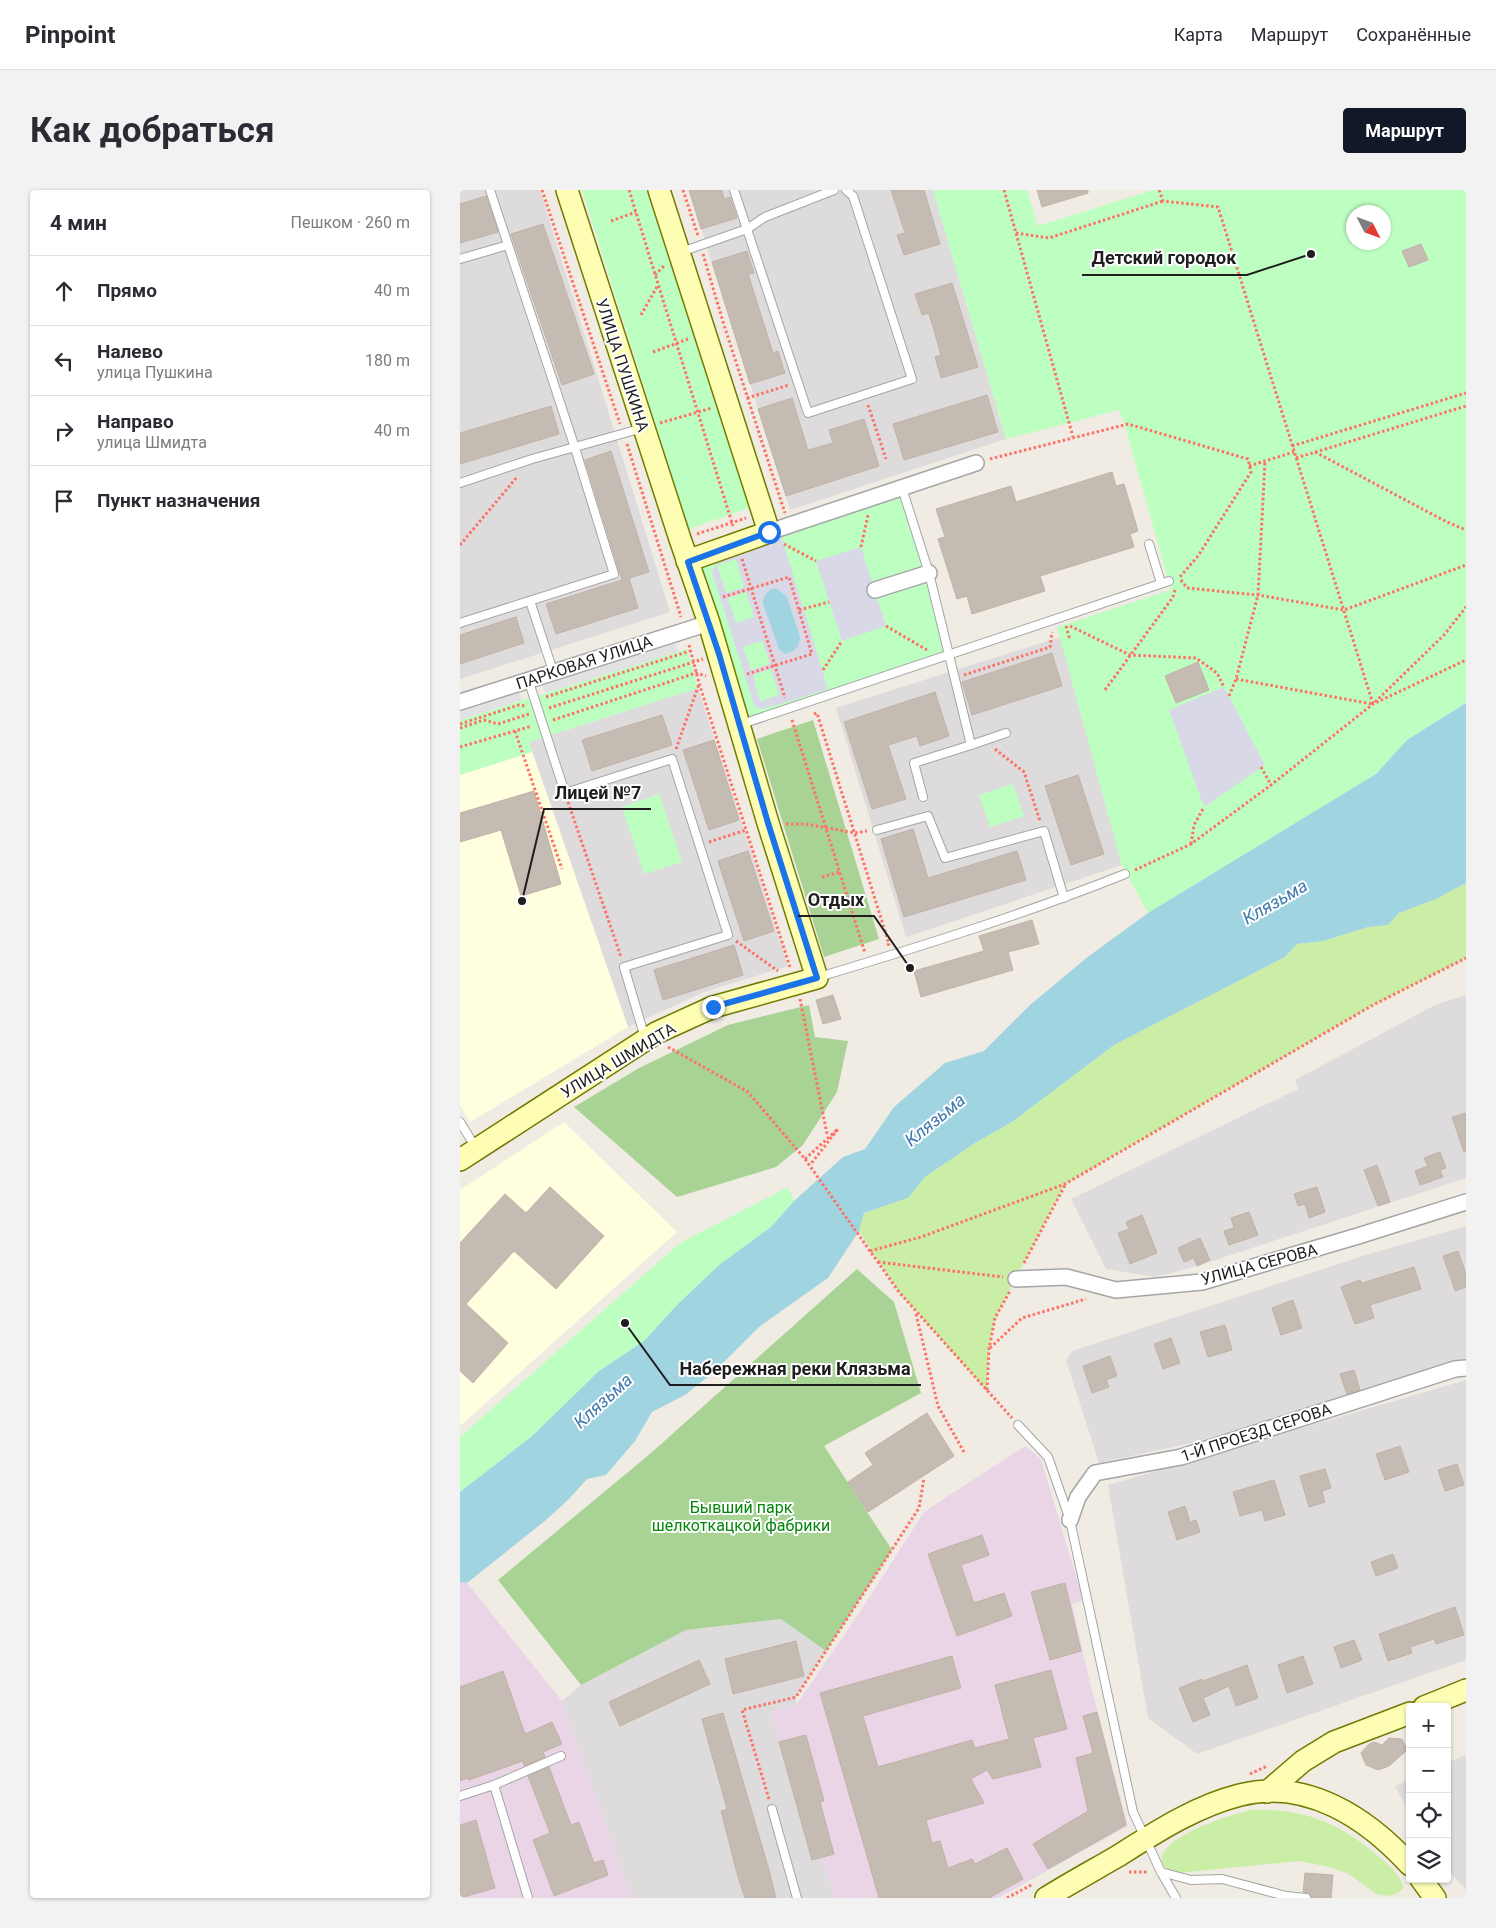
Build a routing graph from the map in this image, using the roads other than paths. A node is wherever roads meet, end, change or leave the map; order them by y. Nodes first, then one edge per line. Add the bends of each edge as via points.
1 (490, 190) edge
2 (568, 190) edge
3 (659, 190) edge
4 (734, 190) edge
5 (834, 190) edge
6 (846, 190) edge
7 (746, 229) junction
8 (508, 245) junction
9 (679, 252) junction
10 (460, 259) edge
11 (633, 431) junction
12 (575, 448) junction
13 (976, 463) road end
14 (460, 482) edge
15 (902, 488) junction
16 (772, 530) junction
17 (1149, 544) dead end
18 (688, 562) junction
19 (929, 573) junction
20 (874, 590) dead end
21 (530, 601) junction
22 (460, 623) edge
23 (709, 623) junction
24 (948, 654) junction
25 (553, 671) junction
26 (528, 680) junction
27 (460, 702) edge
28 (739, 725) junction
29 (1006, 733) dead end
30 (972, 745) junction
31 (923, 797) dead end
32 (877, 830) dead end
33 (1125, 874) road end
34 (1064, 898) junction
35 (817, 978) junction
36 (654, 1042) junction
37 (460, 1122) edge
38 (469, 1155) edge
39 (1466, 1202) edge
40 (1016, 1279) road end
41 (1466, 1368) edge
42 (1018, 1425) road end
43 (1070, 1520) junction
44 (1466, 1690) edge
45 (1434, 1703) edge
46 (1406, 1714) edge
47 (561, 1756) dead end
48 (494, 1786) junction
49 (1267, 1792) junction
50 (460, 1796) edge
51 (772, 1809) road end
52 (1145, 1838) junction
53 (1406, 1861) edge
54 (1161, 1872) junction
55 (1424, 1883) edge
56 (528, 1898) edge
57 (797, 1898) edge
58 (1046, 1898) edge
59 (1176, 1898) edge
60 (1306, 1898) edge
61 (1434, 1898) edge

1 - 8 lane
2 - 11 street, УЛИЦА ПУШКИНА
3 - 9 street
4 - 7 lane
5 - 7 lane via 765,217
6 - 7 lane via 854,196 912,379 808,412
7 - 9 lane
8 - 10 lane
8 - 12 lane
9 - 16 street
11 - 12 lane
11 - 18 street, УЛИЦА ПУШКИНА
12 - 14 lane
12 - 21 lane via 614,574
13 - 15 street
15 - 16 street
15 - 19 lane
16 - 18 street
17 - 24 lane via 1165,582
18 - 23 street
19 - 20 street
19 - 24 lane
21 - 22 lane
21 - 25 lane
23 - 25 street, ПАРКОВАЯ УЛИЦА
23 - 28 street
24 - 28 lane
24 - 30 lane
25 - 26 street, ПАРКОВАЯ УЛИЦА
26 - 27 street, ПАРКОВАЯ УЛИЦА
26 - 36 lane via 565,793 672,759 728,935 624,967
28 - 35 street
29 - 30 lane
30 - 31 lane via 914,763
32 - 34 lane via 928,816 945,858 1044,831
33 - 34 lane
34 - 35 lane
35 - 36 street, УЛИЦА ШМИДТА via 790,980 713,1007
36 - 38 street, УЛИЦА ШМИДТА
37 - 38 lane
39 - 40 street, УЛИЦА СЕРОВА via 1202,1282 1116,1290 1066,1277
41 - 43 street, 1-Й ПРОЕЗД СЕРОВА via 1181,1457 1095,1473 1078,1496
42 - 43 lane via 1048,1457
43 - 52 lane via 1133,1812
44 - 45 street
46 - 49 street via 1334,1742 1303,1761
47 - 48 lane
48 - 50 lane
48 - 56 lane
49 - 52 street via 1241,1795 1216,1803
49 - 53 street via 1309,1796 1333,1805 1370,1828
51 - 57 lane
52 - 54 lane
52 - 58 street
54 - 59 lane
54 - 60 lane via 1191,1880 1222,1879
55 - 61 street

